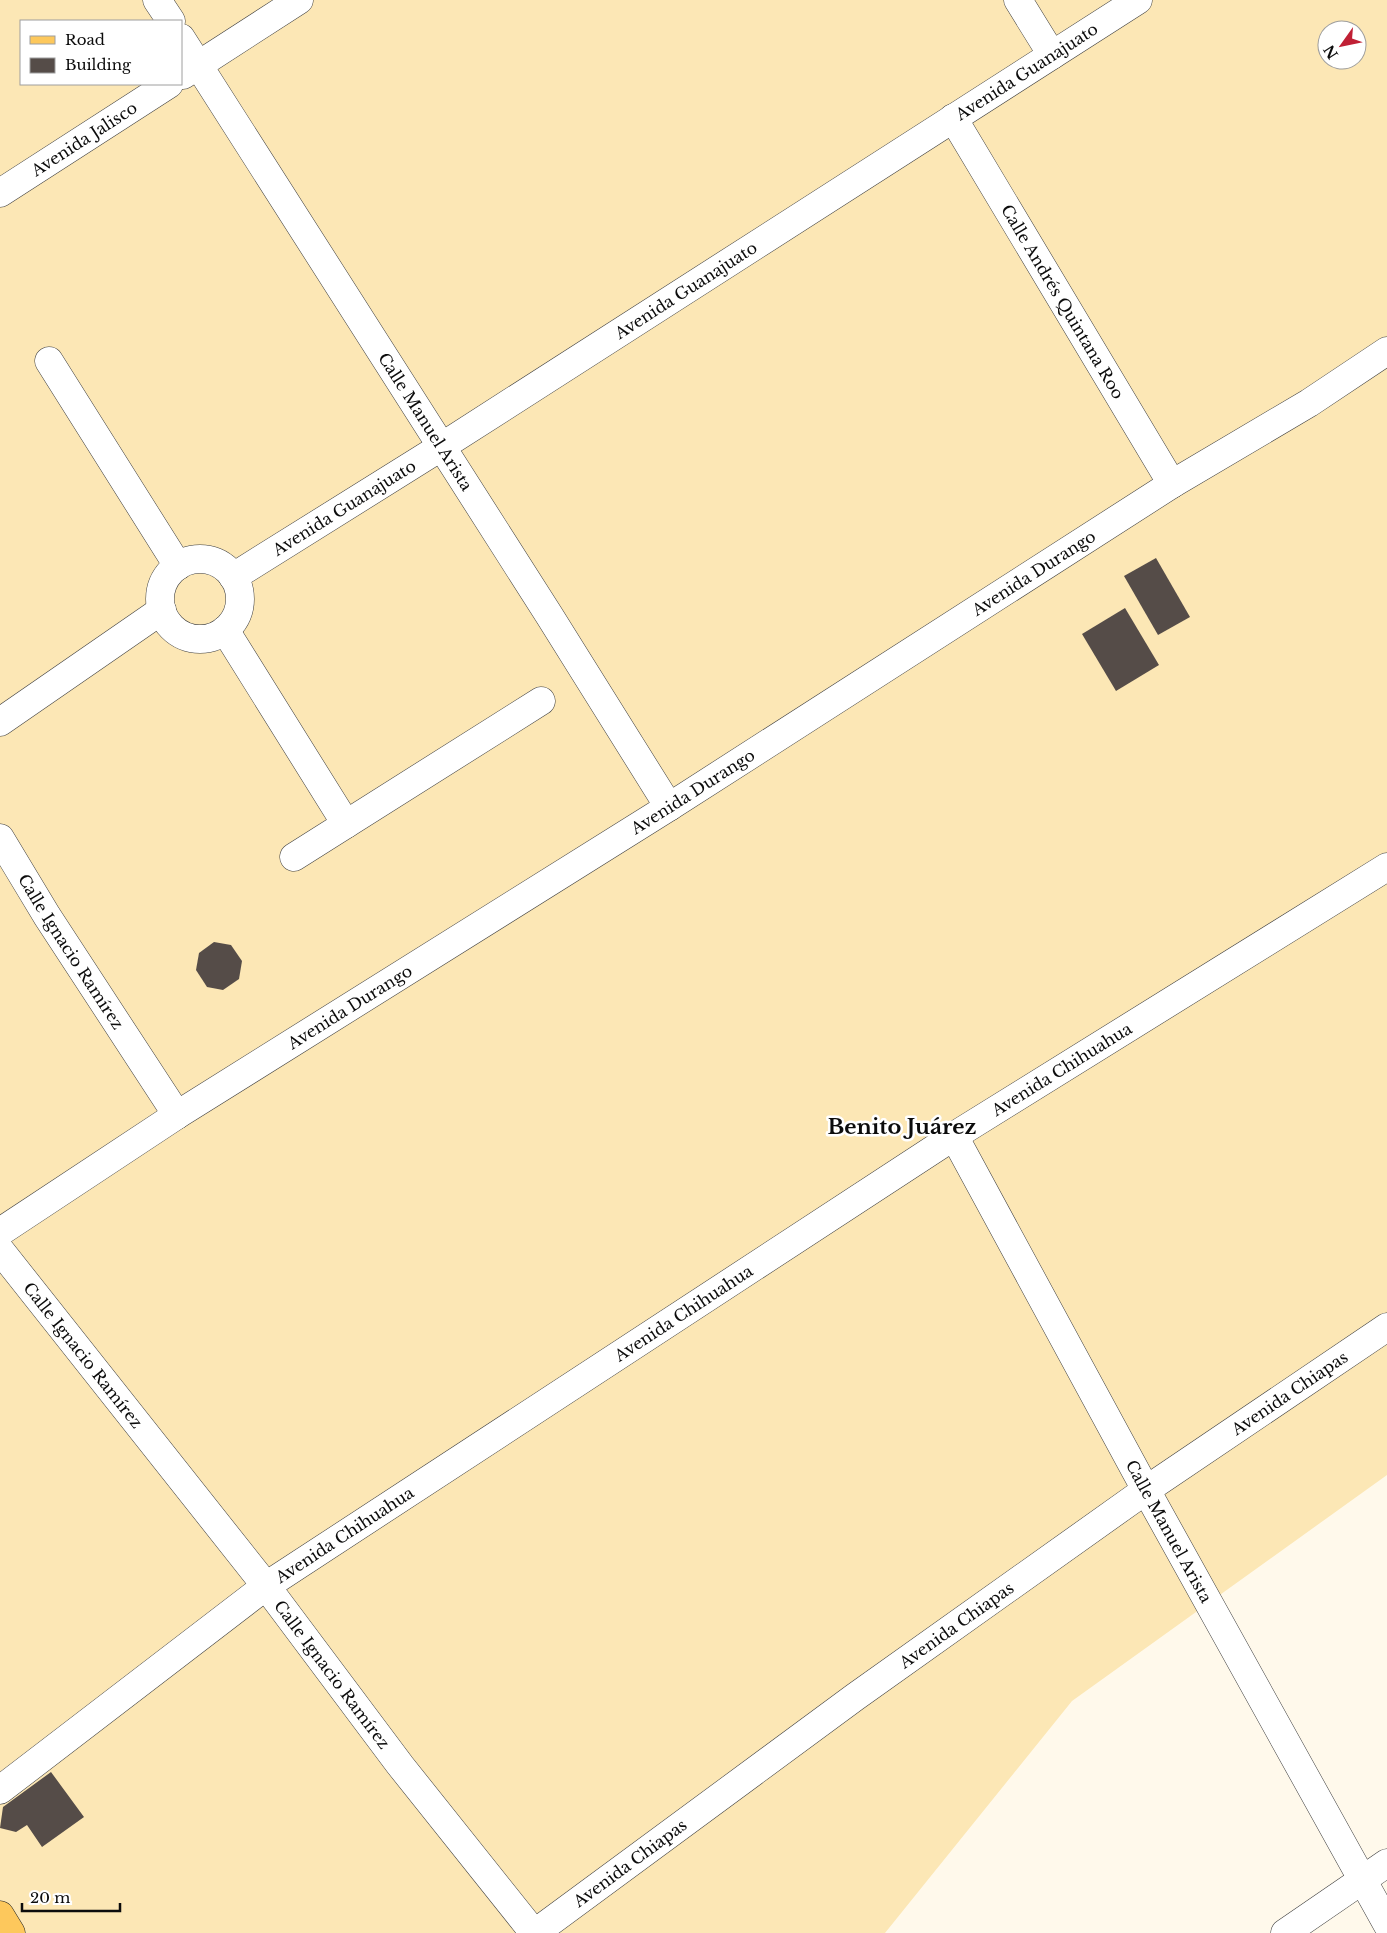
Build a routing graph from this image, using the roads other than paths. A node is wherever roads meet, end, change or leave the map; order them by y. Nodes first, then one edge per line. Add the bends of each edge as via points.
1 (157, 0) edge
2 (299, 0) edge
3 (1018, 0) edge
4 (1138, 0) edge
5 (170, 20) edge
6 (182, 42) edge
7 (1052, 54) junction
8 (190, 70) edge
9 (167, 85) edge
10 (953, 118) junction
11 (0, 193) edge
12 (1387, 351) edge
13 (49, 361) dead end
14 (441, 447) junction
15 (1172, 484) junction
16 (178, 566) junction
17 (233, 576) junction
18 (162, 610) junction
19 (225, 630) junction
20 (541, 701) dead end
21 (0, 722) edge
22 (669, 807) junction
23 (346, 824) junction
24 (0, 838) edge
25 (294, 857) dead end
26 (1387, 867) edge
27 (177, 1115) junction
28 (954, 1136) junction
29 (0, 1232) edge
30 (0, 1250) edge
31 (1387, 1327) edge
32 (1146, 1490) junction
33 (266, 1586) junction
34 (0, 1790) edge
35 (1387, 1863) edge
36 (1362, 1880) junction
37 (0, 1915) edge
38 (1387, 1924) edge
39 (11, 1933) edge
40 (534, 1933) edge
41 (1285, 1933) edge

1 - 5 street
2 - 8 street
3 - 7 street
4 - 7 street, Avenida Guanajuato
6 - 8 street, Calle Manuel Arista
7 - 10 street, Avenida Guanajuato
8 - 14 street, Calle Manuel Arista
9 - 11 street, Avenida Jalisco
10 - 14 street, Avenida Guanajuato
10 - 15 street, Calle Andrés Quintana Roo
12 - 15 street, Avenida Durango via 1310,403
13 - 16 street
14 - 17 street, Avenida Guanajuato
14 - 22 street, Calle Manuel Arista
15 - 22 street, Avenida Durango
16 - 17 street via 202,559 224,568
16 - 18 street via 162,585
17 - 19 street via 240,599 238,611
18 - 19 street via 167,622 188,637 200,639
18 - 21 street
19 - 23 street
20 - 23 street
22 - 27 street, Avenida Durango
23 - 25 street
24 - 27 street, Calle Ignacio Ramírez
26 - 28 street, Avenida Chihuahua
27 - 29 street, Avenida Durango
28 - 32 street, Calle Manuel Arista
28 - 33 street, Avenida Chihuahua
30 - 33 street, Calle Ignacio Ramírez
31 - 32 street, Avenida Chiapas
32 - 36 street, Calle Manuel Arista
32 - 40 street, Avenida Chiapas via 854,1697
33 - 34 street, Avenida Chihuahua
33 - 40 street, Calle Ignacio Ramírez via 400,1765
35 - 36 street
36 - 38 street, Calle Manuel Arista
36 - 41 street
37 - 39 main road

